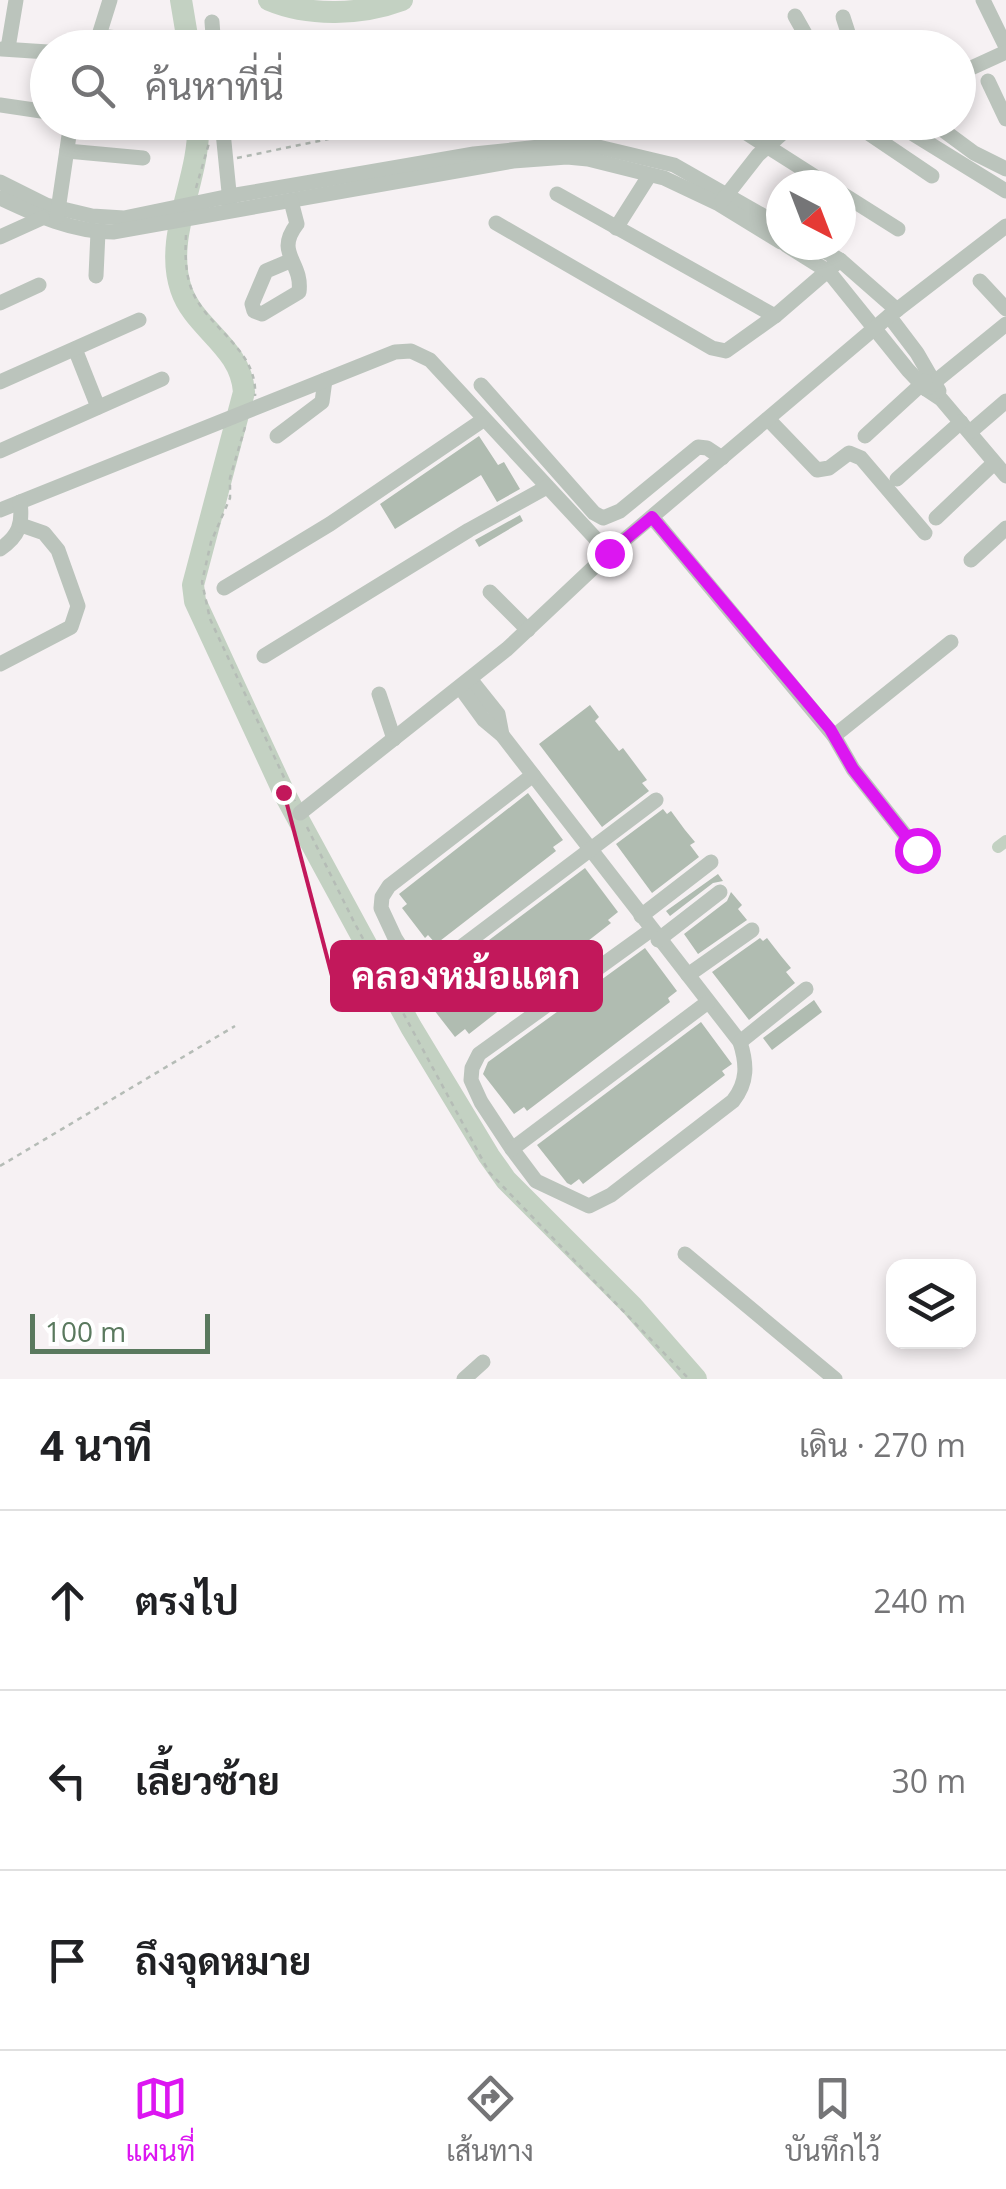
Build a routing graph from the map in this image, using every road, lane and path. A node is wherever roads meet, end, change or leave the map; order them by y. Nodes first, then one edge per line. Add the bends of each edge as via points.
1 (16, 0) edge
2 (95, 0) edge
3 (984, 0) edge
4 (110, 1) edge
5 (795, 16) dead end
6 (843, 17) dead end
7 (212, 22) dead end
8 (101, 30) edge
9 (213, 30) edge
10 (803, 30) edge
11 (848, 30) edge
12 (4, 48) edge
13 (1006, 49) edge
14 (30, 50) edge
15 (976, 65) edge
16 (988, 81) dead end
17 (0, 105) edge
18 (30, 109) edge
19 (1006, 119) edge
20 (69, 140) edge
21 (224, 140) edge
22 (323, 140) edge
23 (757, 140) edge
24 (776, 140) edge
25 (879, 140) edge
26 (923, 140) edge
27 (956, 140) edge
28 (210, 142) dead end
29 (768, 147) junction
30 (67, 151) junction
31 (513, 155) junction
32 (144, 158) dead end
33 (226, 160) junction
34 (1006, 169) edge
35 (804, 170) edge
36 (384, 176) junction
37 (648, 176) junction
38 (932, 176) dead end
39 (0, 182) edge
40 (1006, 191) edge
41 (557, 194) dead end
42 (0, 198) edge
43 (724, 199) junction
44 (291, 200) junction
45 (856, 202) edge
46 (200, 204) junction
47 (230, 204) junction
48 (52, 216) junction
49 (156, 218) junction
50 (766, 219) edge
51 (496, 222) dead end
52 (1006, 226) edge
53 (616, 228) junction
54 (898, 229) dead end
55 (766, 231) edge
56 (98, 232) junction
57 (186, 234) dead end
58 (0, 237) edge
59 (292, 260) dead end
60 (821, 260) edge
61 (829, 260) edge
62 (835, 266) junction
63 (96, 276) dead end
64 (980, 281) dead end
65 (39, 285) dead end
66 (2, 296) edge
67 (1006, 309) edge
68 (893, 313) junction
69 (775, 316) junction
70 (139, 320) dead end
71 (1006, 324) edge
72 (876, 327) junction
73 (75, 348) junction
74 (162, 379) dead end
75 (325, 380) junction
76 (0, 382) edge
77 (929, 383) junction
78 (481, 385) dead end
79 (262, 398) junction
80 (1006, 401) edge
81 (98, 408) junction
82 (768, 419) junction
83 (483, 420) junction
84 (966, 427) junction
85 (245, 428) dead end
86 (277, 436) dead end
87 (866, 436) dead end
88 (0, 451) edge
89 (722, 458) junction
90 (1003, 473) edge
91 (897, 478) dead end
92 (547, 488) junction
93 (20, 502) junction
94 (0, 510) edge
95 (652, 517) junction
96 (936, 518) dead end
97 (21, 526) junction
98 (1006, 528) edge
99 (925, 534) dead end
100 (0, 549) edge
101 (609, 553) junction
102 (971, 560) dead end
103 (224, 588) dead end
104 (490, 592) dead end
105 (528, 630) junction
106 (952, 642) dead end
107 (264, 656) dead end
108 (0, 664) edge
109 (465, 683) junction
110 (379, 694) dead end
111 (834, 736) junction
112 (394, 739) junction
113 (533, 775) junction
114 (656, 800) dead end
115 (300, 813) joint
116 (589, 848) junction
117 (917, 850) dead end
118 (711, 862) dead end
119 (720, 892) dead end
120 (641, 916) junction
121 (752, 930) dead end
122 (655, 935) junction
123 (688, 976) junction
124 (806, 989) dead end
125 (708, 1002) junction
126 (235, 1026) dead end
127 (740, 1042) junction
128 (512, 1150) junction
129 (0, 1166) edge
130 (685, 1254) dead end
131 (483, 1362) dead end
132 (464, 1379) edge
133 (835, 1379) edge

1 - 12 street
2 - 4 street
3 - 13 street
4 - 8 street
5 - 10 street
6 - 11 street
7 - 9 street
12 - 14 street
13 - 15 street
16 - 19 street
17 - 18 street
20 - 30 street
21 - 33 street
22 - 33 path
23 - 29 street
24 - 29 street
25 - 38 street
26 - 40 street
27 - 34 street
28 - 46 path
29 - 35 street
29 - 43 street
30 - 32 street
30 - 48 street
31 - 36 street
31 - 37 street via 588,158
31 - 43 street via 590,145 674,165
33 - 47 street
36 - 44 street
36 - 47 street
37 - 43 street
37 - 53 street
39 - 48 street
41 - 53 street
42 - 48 street
43 - 50 street
43 - 55 street
44 - 47 street
44 - 59 street via 297,224 286,244
45 - 54 street
46 - 47 street
46 - 49 street
48 - 49 street
48 - 56 street
48 - 58 street
49 - 56 street
51 - 69 street via 720,351
52 - 68 street
53 - 69 street
56 - 63 street
57 - 79 path via 196,298 241,352
60 - 62 street
61 - 62 street
62 - 68 street
62 - 69 street
62 - 72 street
64 - 67 street
65 - 66 street
68 - 72 street
68 - 77 street
70 - 73 street
71 - 77 street
72 - 77 street
72 - 82 street
73 - 76 street
73 - 81 street
74 - 81 street
75 - 79 street
75 - 83 street via 411,351 430,360
75 - 86 street via 322,402
77 - 84 street
77 - 87 street
78 - 89 street via 603,518 698,447
79 - 93 street via 221,422
80 - 84 street
81 - 88 street
82 - 89 street
82 - 99 street via 817,470 850,453 861,458
83 - 92 street
83 - 103 street
84 - 90 street
84 - 91 street
85 - 115 path via 202,592
89 - 95 street
90 - 96 street
92 - 101 street
92 - 107 street
93 - 94 street
93 - 97 street
95 - 101 street
95 - 111 street
97 - 100 street
97 - 108 street via 50,538 78,606 71,627
98 - 102 street
101 - 105 street
104 - 105 street
105 - 109 street
106 - 111 street
109 - 112 street
109 - 113 street via 498,714 502,735
110 - 112 street
111 - 117 street
112 - 115 street
113 - 116 street
113 - 116 street via 382,897 381,908 410,962 436,966
114 - 116 street
116 - 120 street
118 - 120 street
119 - 122 street
120 - 122 street
121 - 123 street
122 - 123 street
122 - 128 street via 479,1054 471,1080
123 - 125 street
124 - 127 street
125 - 127 street
125 - 128 street
126 - 129 path
127 - 128 street via 745,1078 733,1102 600,1202 589,1206 551,1190
130 - 133 street
131 - 132 street

